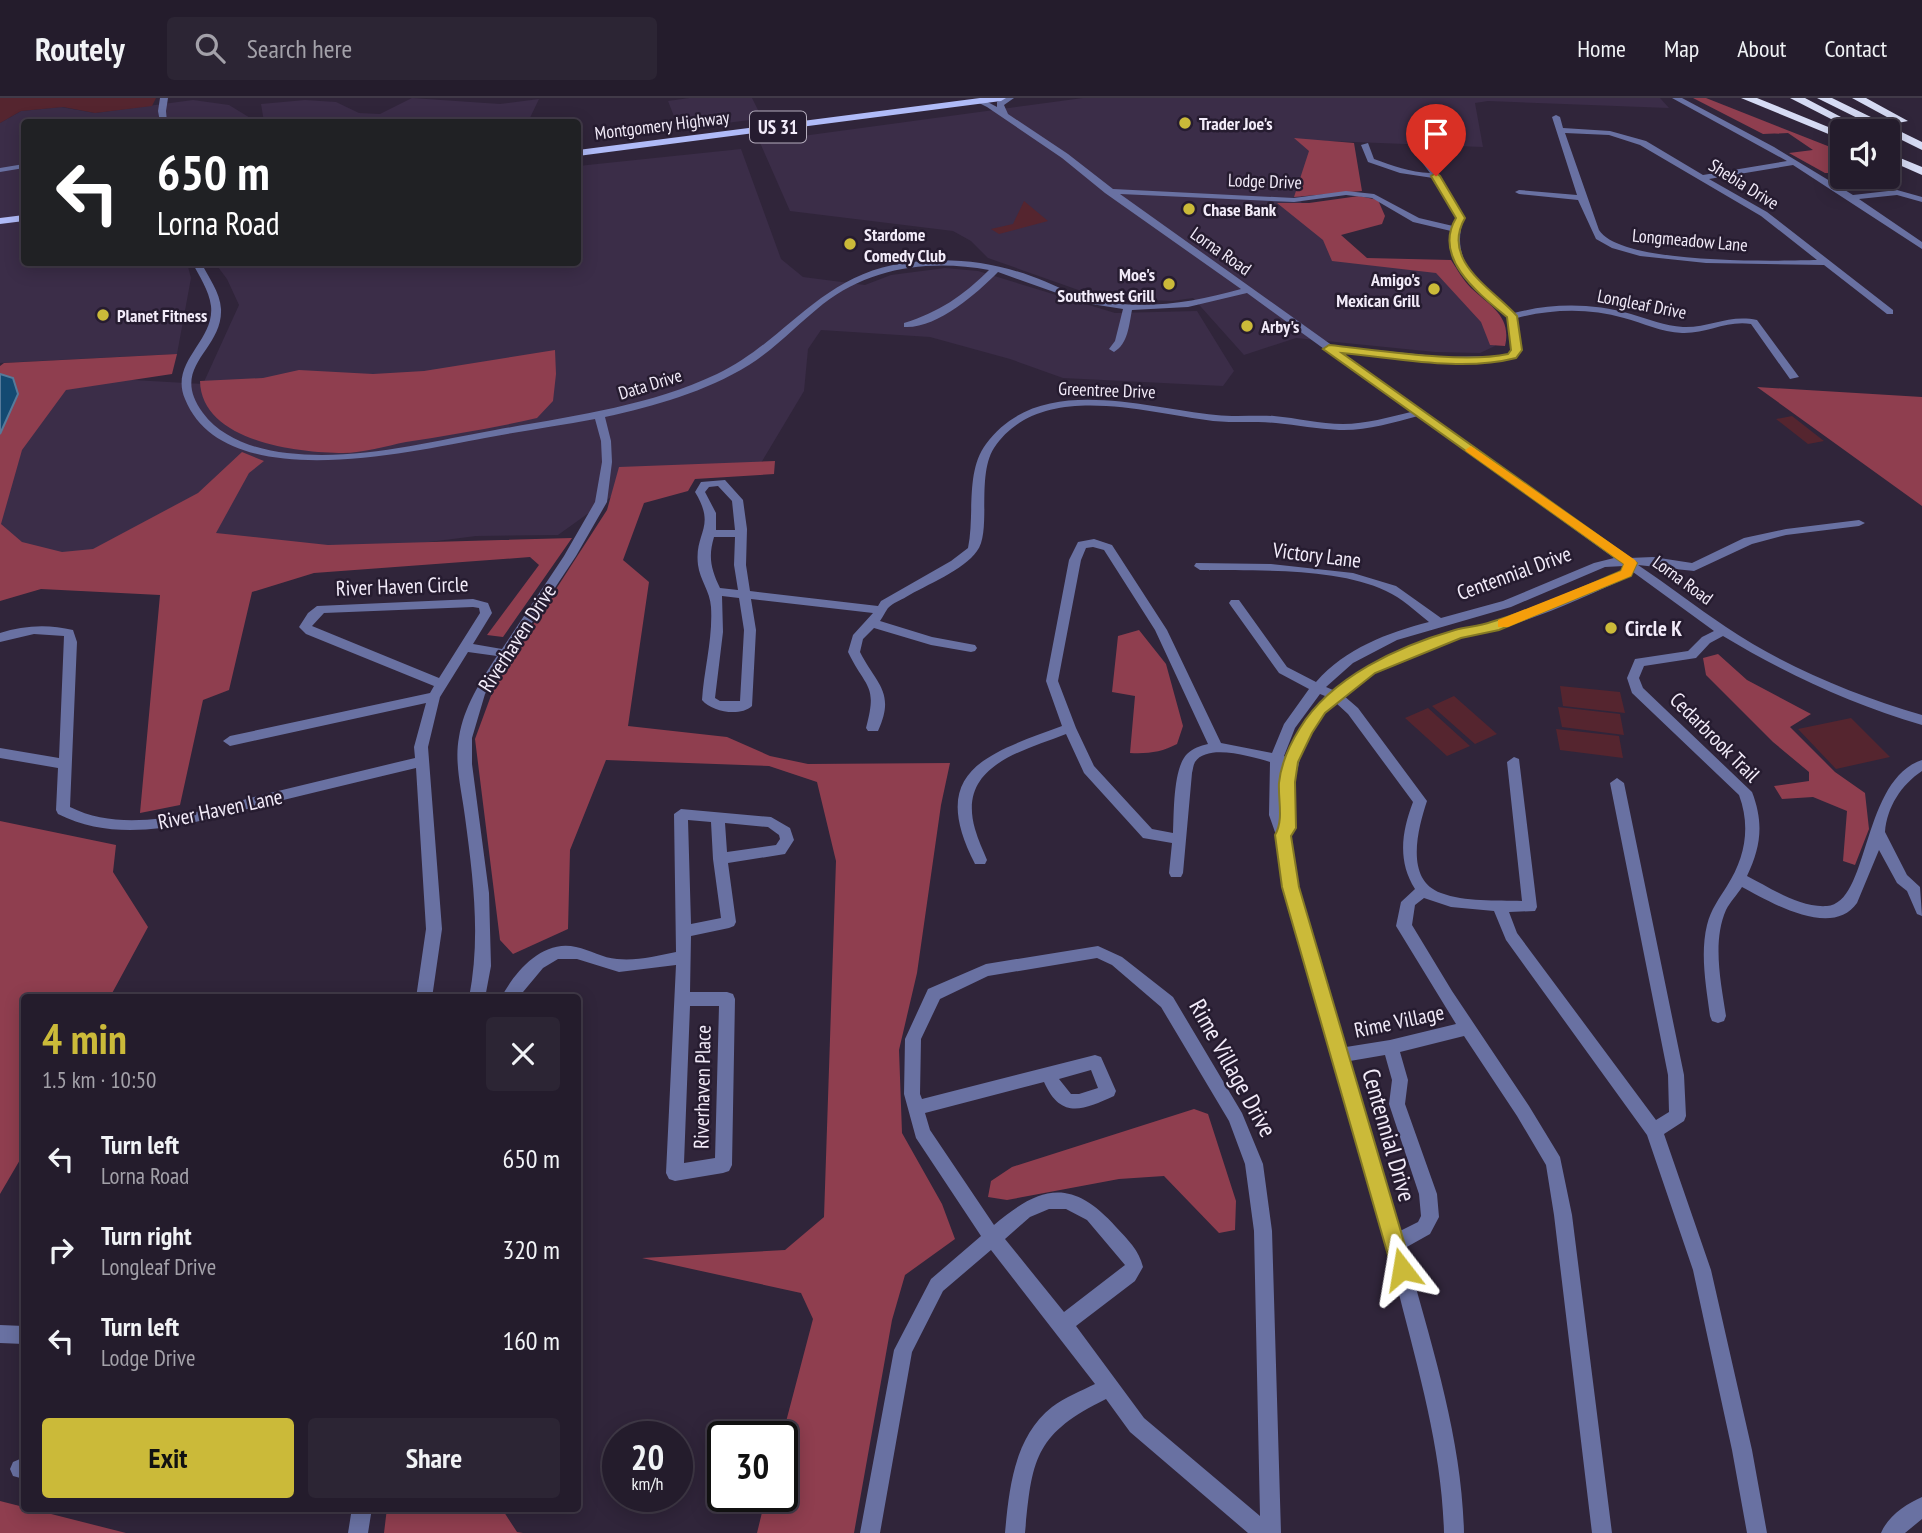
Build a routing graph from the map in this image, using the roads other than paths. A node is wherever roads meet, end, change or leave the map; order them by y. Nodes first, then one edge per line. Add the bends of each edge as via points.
1 (164, 98) edge
2 (929, 98) edge
3 (948, 98) edge
4 (1001, 98) edge
5 (1010, 98) edge
6 (1676, 98) edge
7 (1747, 98) edge
8 (1796, 98) edge
9 (1823, 98) edge
10 (1858, 98) edge
11 (977, 99) edge
12 (916, 102) junction
13 (1004, 114) junction
14 (1556, 117) dead end
15 (163, 119) edge
16 (1839, 119) edge
17 (1911, 126) dead end
18 (1561, 130) junction
19 (1830, 131) edge
20 (581, 145) edge
21 (1365, 145) dead end
22 (1414, 146) dead end
23 (1922, 146) edge
24 (1900, 150) edge
25 (581, 153) edge
26 (1069, 161) junction
27 (1900, 161) edge
28 (1922, 161) edge
29 (1794, 162) junction
30 (21, 166) edge
31 (0, 170) edge
32 (1922, 171) edge
33 (1436, 176) junction
34 (1704, 177) junction
35 (1108, 191) junction
36 (1520, 192) dead end
37 (1853, 197) junction
38 (1584, 198) junction
39 (1922, 200) edge
40 (21, 218) edge
41 (0, 221) edge
42 (21, 223) edge
43 (0, 226) edge
44 (1454, 229) junction
45 (1922, 246) edge
46 (1825, 262) junction
47 (198, 266) edge
48 (996, 268) junction
49 (1247, 290) junction
50 (1128, 307) junction
51 (1890, 312) dead end
52 (1512, 316) junction
53 (907, 325) dead end
54 (1114, 349) dead end
55 (1329, 349) junction
56 (1794, 377) dead end
57 (1419, 413) junction
58 (599, 415) junction
59 (1859, 523) dead end
60 (710, 533) junction
61 (741, 534) junction
62 (1631, 563) junction
63 (1200, 566) dead end
64 (1695, 567) junction
65 (715, 591) junction
66 (745, 594) junction
67 (1680, 599) junction
68 (1235, 603) dead end
69 (881, 610) junction
70 (1438, 622) junction
71 (871, 623) junction
72 (1723, 631) junction
73 (1457, 634) junction
74 (0, 638) edge
75 (465, 647) junction
76 (971, 649) dead end
77 (504, 653) junction
78 (442, 684) junction
79 (1317, 688) junction
80 (1336, 696) junction
81 (433, 697) junction
82 (1922, 720) edge
83 (873, 728) dead end
84 (1069, 728) junction
85 (230, 741) dead end
86 (1216, 747) junction
87 (0, 753) edge
88 (1275, 759) junction
89 (420, 762) junction
90 (1290, 762) junction
91 (1514, 762) dead end
92 (64, 764) junction
93 (1922, 765) edge
94 (1618, 783) dead end
95 (718, 818) junction
96 (1283, 835) junction
97 (1878, 835) junction
98 (1179, 839) junction
99 (720, 859) junction
100 (980, 860) dead end
101 (1176, 873) dead end
102 (1738, 878) junction
103 (1424, 890) junction
104 (1499, 906) junction
105 (1922, 910) edge
106 (684, 931) junction
107 (684, 957) junction
108 (425, 994) edge
109 (478, 994) edge
110 (512, 994) edge
111 (683, 999) junction
112 (1718, 1016) dead end
113 (1467, 1028) junction
114 (1390, 1047) junction
115 (1341, 1055) junction
116 (1048, 1073) dead end
117 (915, 1108) junction
118 (1654, 1131) junction
119 (992, 1237) junction
120 (1396, 1244) junction
121 (1062, 1325) junction
122 (0, 1334) edge
123 (21, 1335) edge
124 (1109, 1387) junction
125 (1922, 1507) edge
126 (361, 1512) edge
127 (358, 1533) edge
128 (870, 1533) edge
129 (1015, 1533) edge
130 (1264, 1533) edge
131 (1271, 1533) edge
132 (1454, 1533) edge
133 (1602, 1533) edge
134 (1757, 1533) edge
135 (1891, 1533) edge

1 - 15 street
2 - 12 main road
3 - 12 main road, Montgomery Highway / US 31
4 - 11 main road, Montgomery Highway / US 31
5 - 13 street via 1000,104
6 - 29 street
7 - 19 highway
8 - 16 highway
9 - 23 highway
10 - 17 highway
11 - 13 street, Lorna Road
11 - 25 main road, Montgomery Highway / US 31
11 - 26 street, Lorna Road via 978,106 1013,132 1057,159
12 - 20 main road, Montgomery Highway / US 31
13 - 26 street, Lorna Road
14 - 18 street, Longmeadow Lane
18 - 34 street, Shebia Drive via 1628,136
18 - 38 street, Longmeadow Lane
21 - 33 street via 1371,160 1388,168
22 - 33 street
24 - 28 highway
26 - 35 street, Lorna Road
27 - 32 highway
29 - 34 street
29 - 37 street
30 - 31 street
33 - 44 street via 1460,218
34 - 46 street, Shebia Drive via 1764,214
35 - 44 street, Lodge Drive via 1294,200 1346,193 1374,196 1416,220
35 - 49 street, Lorna Road
36 - 38 street
37 - 39 street via 1897,192
37 - 45 street
38 - 46 street, Longmeadow Lane via 1599,237 1626,251 1780,264
40 - 41 main road
42 - 43 main road
44 - 52 street via 1455,254 1476,285
46 - 51 street, Shebia Drive
47 - 58 street, Data Drive via 214,298 216,316 189,364 189,392 206,424 239,444 296,457 365,456
48 - 50 street, Data Drive via 1089,301
48 - 53 street via 962,303
48 - 58 street, Data Drive via 919,264 868,274 828,294 763,351 712,380 658,401
49 - 50 street, Data Drive via 1177,307
49 - 55 street, Lorna Road
50 - 54 street
52 - 55 street via 1517,350 1497,359
52 - 56 street, Longleaf Drive via 1587,309 1689,331 1723,320 1748,320
55 - 57 street, Lorna Road
57 - 62 street, Lorna Road
57 - 69 street, Greentree Drive via 1339,427 1264,418 1211,418 1126,406 1075,403 1040,407 1006,429 990,446 980,470 973,549
58 - 77 street, Riverhaven Drive via 607,462 601,502
59 - 64 street via 1748,541
60 - 61 street
60 - 61 street via 711,507 700,492 705,484 721,482 737,500
60 - 65 street via 704,566
61 - 66 street
62 - 64 street via 1646,560
62 - 67 street, Lorna Road
62 - 70 street, Centennial Drive via 1607,562 1496,607
62 - 73 street, Centennial Drive via 1627,573 1599,586 1494,626
63 - 70 street, Victory Lane via 1363,578 1391,589
64 - 67 street via 1677,577 1674,585
65 - 66 street
65 - 66 street via 717,631 708,700 718,706 746,706 750,630
66 - 69 street
67 - 72 street, Lorna Road
68 - 79 street via 1283,670
69 - 71 street, Greentree Drive
70 - 73 street, Victory Lane
70 - 79 street, Centennial Drive via 1354,654
71 - 76 street
71 - 83 street, Greentree Drive via 858,638 854,652 877,688 879,704
72 - 82 street, Lorna Road via 1836,690
72 - 102 street, Cedarbrook Trail via 1692,655 1639,662 1633,678 1637,690 1745,792 1754,811 1756,836
73 - 80 street, Centennial Drive via 1370,670
74 - 92 street, River Haven Lane via 36,630 69,634
75 - 77 street
75 - 78 street
75 - 78 street, River Haven Circle via 486,614 484,606 321,609 305,627
77 - 109 street, Riverhaven Drive via 480,693 466,737 465,764 482,894 483,966
78 - 81 street
79 - 80 street
79 - 88 street, Centennial Drive via 1294,716
80 - 90 street, Centennial Drive via 1320,710
80 - 103 street via 1353,711 1420,801 1412,821 1408,857
81 - 85 street
81 - 89 street
84 - 86 street via 1052,681 1075,560 1082,545 1094,543 1108,548 1161,630
84 - 98 street via 1089,769 1148,834
84 - 100 street via 1001,754 972,775 962,797 962,815
86 - 88 street
86 - 98 street via 1191,758 1185,773
87 - 92 street
88 - 90 street
88 - 96 street, Centennial Drive via 1278,827
89 - 92 street, River Haven Lane via 145,825 98,822 63,810
89 - 108 street via 434,929
90 - 96 street, Centennial Drive via 1288,828
91 - 104 street via 1530,907
93 - 97 street via 1906,774 1888,796
94 - 118 street via 1676,1075 1678,1116
95 - 99 street
95 - 99 street, Riverhaven Place via 771,822 782,827 787,840 780,850
95 - 106 street, Riverhaven Place via 681,814
96 - 115 street, Centennial Drive via 1291,887
97 - 102 street via 1849,904 1838,912 1791,905
97 - 105 street via 1902,879 1913,887
98 - 101 street
99 - 106 street via 729,922
102 - 112 street, Cedarbrook Trail via 1718,912 1711,953
103 - 104 street via 1434,898
103 - 113 street via 1408,902 1404,926
104 - 118 street via 1511,936
106 - 107 street, Riverhaven Place
107 - 110 street via 617,966 575,951 558,952 525,975
107 - 111 street, Riverhaven Place
111 - 111 street, Riverhaven Place via 682,1012 675,1173 723,1165 727,999
113 - 114 street, Rime Village
113 - 133 street via 1554,1163
114 - 115 street, Rime Village
114 - 120 street via 1397,1063 1397,1104 1428,1194 1430,1217 1424,1228
115 - 120 street, Centennial Drive
116 - 117 street
117 - 119 street, Rime Village Drive via 922,1133
117 - 131 street, Rime Village Drive via 914,1039 933,994 986,970 1098,952 1117,961 1167,1002 1236,1118 1254,1164 1263,1231
118 - 134 street via 1702,1270
119 - 121 street, Rime Village Drive
119 - 121 street via 1024,1211 1049,1201 1066,1201 1093,1214 1132,1258 1134,1267 1129,1275
119 - 128 street via 937,1285 903,1350
120 - 132 street, Centennial Drive via 1449,1458
121 - 124 street, Rime Village Drive
122 - 123 street
124 - 129 street via 1053,1419 1028,1451
124 - 130 street, Rime Village Drive via 1137,1425
125 - 135 street
126 - 127 street

